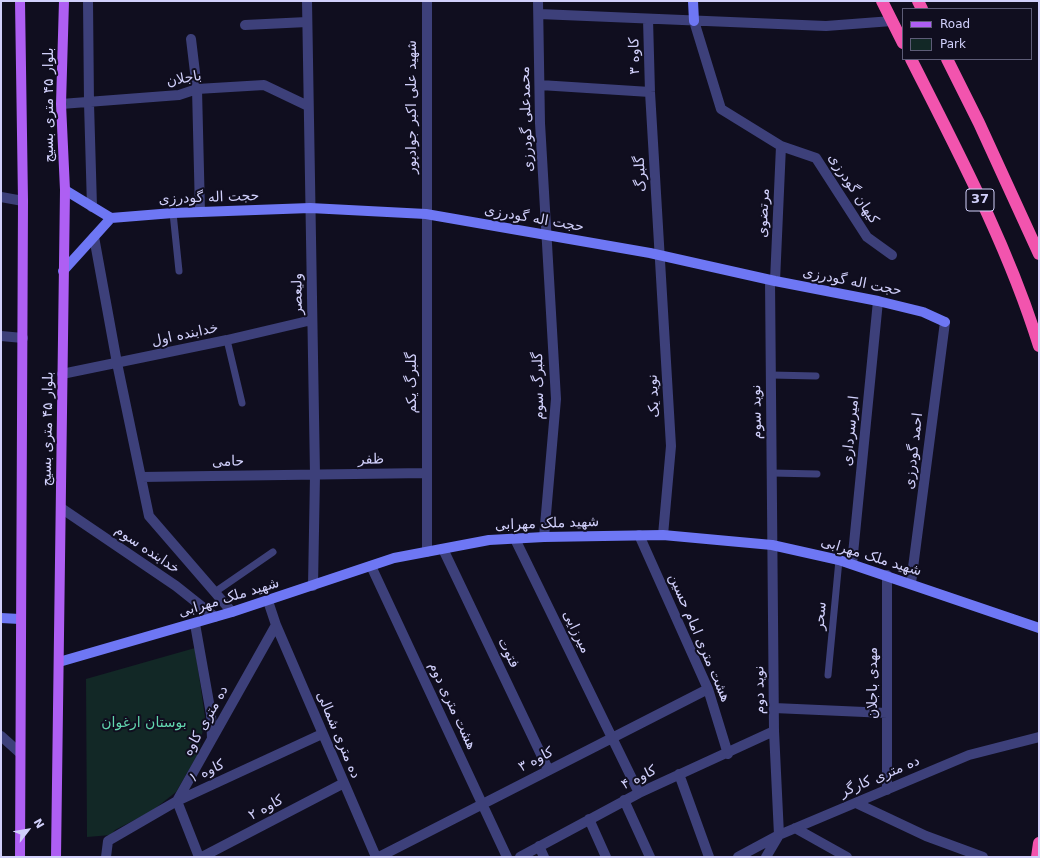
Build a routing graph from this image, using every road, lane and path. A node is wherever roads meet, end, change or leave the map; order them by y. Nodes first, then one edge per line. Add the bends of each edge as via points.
1 (20, 1) edge
2 (64, 1) edge
3 (88, 1) edge
4 (307, 1) edge
5 (427, 1) edge
6 (538, 1) edge
7 (692, 1) edge
8 (882, 1) edge
9 (539, 14) junction
10 (648, 19) junction
11 (694, 20) junction
12 (892, 21) junction
13 (307, 22) junction
14 (245, 25) dead end
15 (192, 39) dead end
16 (902, 41) edge
17 (911, 60) edge
18 (948, 60) edge
19 (540, 85) junction
20 (197, 90) junction
21 (650, 92) junction
22 (89, 103) junction
23 (61, 104) junction
24 (308, 106) junction
25 (781, 146) junction
26 (65, 190) junction
27 (1, 197) edge
28 (23, 201) junction
29 (92, 206) junction
30 (310, 208) junction
31 (200, 212) junction
32 (173, 213) junction
33 (426, 214) junction
34 (111, 218) junction
35 (546, 235) junction
36 (94, 237) junction
37 (1039, 254) edge
38 (892, 255) dead end
39 (659, 256) junction
40 (63, 271) junction
41 (179, 271) dead end
42 (772, 281) junction
43 (878, 301) junction
44 (312, 320) junction
45 (945, 322) joint
46 (1, 336) edge
47 (23, 338) junction
48 (227, 340) junction
49 (1039, 346) edge
50 (117, 363) junction
51 (62, 374) junction
52 (771, 375) junction
53 (816, 376) dead end
54 (242, 403) dead end
55 (426, 473) junction
56 (772, 473) junction
57 (818, 474) dead end
58 (315, 475) junction
59 (141, 477) junction
60 (61, 508) junction
61 (639, 535) junction
62 (663, 535) junction
63 (544, 537) junction
64 (515, 539) junction
65 (772, 545) junction
66 (443, 549) junction
67 (273, 552) dead end
68 (427, 552) junction
69 (839, 560) junction
70 (852, 564) junction
71 (371, 566) junction
72 (887, 576) junction
73 (911, 583) junction
74 (313, 586) junction
75 (215, 592) junction
76 (268, 601) junction
77 (232, 612) junction
78 (215, 617) junction
79 (1, 618) edge
80 (20, 618) junction
81 (195, 624) junction
82 (276, 625) junction
83 (1039, 628) edge
84 (59, 662) junction
85 (828, 675) dead end
86 (708, 689) junction
87 (774, 708) junction
88 (887, 713) junction
89 (774, 731) junction
90 (322, 734) junction
91 (1, 736) edge
92 (612, 737) junction
93 (1039, 737) edge
94 (212, 739) junction
95 (20, 753) junction
96 (728, 754) junction
97 (548, 769) junction
98 (679, 774) junction
99 (344, 783) junction
100 (887, 790) junction
101 (638, 793) junction
102 (624, 800) junction
103 (177, 801) junction
104 (856, 803) junction
105 (482, 804) junction
106 (589, 818) junction
107 (795, 828) junction
108 (779, 835) junction
109 (1039, 843) edge
110 (539, 846) junction
111 (20, 857) edge
112 (56, 857) edge
113 (106, 857) edge
114 (201, 857) edge
115 (377, 857) edge
116 (507, 857) edge
117 (520, 857) edge
118 (544, 857) edge
119 (606, 857) edge
120 (650, 857) edge
121 (709, 857) edge
122 (738, 857) edge
123 (766, 857) edge
124 (847, 857) edge
125 (983, 857) edge
126 (1037, 857) edge

1 - 28 main road, بلوار ۴۵ متری بسیج
2 - 23 main road, بلوار ۴۵ متری بسیج
3 - 22 street
4 - 13 street, ولیعصر
5 - 33 street, شهید علی اکبر جوادپور
6 - 9 street, محمدعلی گودرزی
7 - 11 street
8 - 12 highway
9 - 10 street
9 - 19 street, محمدعلی گودرزی
10 - 11 street
10 - 21 street, کاوه ۳
11 - 12 street via 826,26
11 - 25 street, کیهان گودرزی via 721,109
12 - 16 highway
13 - 14 street
13 - 24 street, ولیعصر
15 - 20 street
17 - 49 highway, 37 via 1000,245
18 - 37 highway, 37 via 983,130
19 - 21 street
19 - 35 street, محمدعلی گودرزی
20 - 22 street, باجلان via 179,95
20 - 24 street, باجلان via 264,85
20 - 31 street
21 - 39 street, گلبرگ
22 - 23 street, باجلان
22 - 29 street
23 - 26 main road, بلوار ۴۵ متری بسیج
24 - 30 street, ولیعصر
25 - 38 street, کیهان گودرزی via 816,158 867,237
25 - 42 street, مرتضوی
26 - 29 street
26 - 40 main road, بلوار ۴۵ متری بسیج
27 - 28 street
28 - 47 main road, بلوار ۴۵ متری بسیج
29 - 34 street
30 - 31 street, حجت اله گودرزی
30 - 33 street, حجت اله گودرزی
30 - 44 street, ولیعصر
31 - 32 street, حجت اله گودرزی
32 - 34 street, حجت اله گودرزی
32 - 41 lane
33 - 35 street, حجت اله گودرزی
33 - 55 street, گلبرگ یکم
34 - 36 street
35 - 39 street, حجت اله گودرزی
35 - 63 street, گلبرگ سوم via 556,399
36 - 40 street
36 - 50 street
39 - 42 street, حجت اله گودرزی
39 - 62 street, نوید یک via 671,446
40 - 51 main road, بلوار ۴۵ متری بسیج
42 - 43 street, حجت اله گودرزی
42 - 52 street, نوید سوم
43 - 45 street, حجت اله گودرزی via 923,312
43 - 70 street, امیرسرداری
44 - 48 street, خدابنده اول
44 - 58 street, ولیعصر
45 - 73 street, احمد گودرزی
46 - 47 street
47 - 80 main road, بلوار ۴۵ متری بسیج
48 - 50 street, خدابنده اول
48 - 54 lane
50 - 51 street, خدابنده اول
50 - 59 street
51 - 60 main road, بلوار ۴۵ متری بسیج
52 - 53 lane
52 - 56 street, نوید سوم
55 - 58 street, ظفر
55 - 68 street, گلبرگ یکم
56 - 57 lane
56 - 65 street, نوید سوم
58 - 59 street, حامی
58 - 74 street, ولیعصر
59 - 75 street via 149,516
60 - 78 street, خدابنده سوم via 176,586
60 - 84 main road, بلوار ۴۵ متری بسیج
61 - 62 street, شهید ملک مهرابی
61 - 63 street, شهید ملک مهرابی
61 - 86 street, هشت متری امام حسین
62 - 65 street, شهید ملک مهرابی
63 - 64 street, شهید ملک مهرابی
64 - 66 street, شهید ملک مهرابی via 489,540
64 - 92 street, میرزایی
65 - 69 street, شهید ملک مهرابی
65 - 87 street, نوید دوم
66 - 68 street, شهید ملک مهرابی
66 - 97 street, فتوت
67 - 75 lane
68 - 71 street, شهید ملک مهرابی via 394,558
69 - 70 street, شهید ملک مهرابی
69 - 85 lane, سحر
70 - 72 street, شهید ملک مهرابی
71 - 74 street, شهید ملک مهرابی
71 - 105 street, هشت متری دوم
72 - 73 street, شهید ملک مهرابی
72 - 88 street, مهدی باجلان
73 - 83 street, شهید ملک مهرابی
74 - 76 street, شهید ملک مهرابی
75 - 77 street
76 - 77 street, شهید ملک مهرابی
76 - 82 street
77 - 78 street, شهید ملک مهرابی
78 - 81 street, شهید ملک مهرابی
79 - 80 street
80 - 95 main road, بلوار ۴۵ متری بسیج
81 - 84 street, شهید ملک مهرابی
81 - 94 street via 211,714
82 - 90 street, ده متری شمالی
82 - 94 street, ده متری کاوه
84 - 112 main road, بلوار ۴۵ متری بسیج
86 - 92 street, کاوه ۳
86 - 96 street, هشت متری امام حسین
87 - 88 street
87 - 89 street, نوید دوم
88 - 100 street, مهدی باجلان
89 - 96 street, کاوه ۴
89 - 108 street, نوید دوم
90 - 99 street, ده متری شمالی
90 - 103 street, کاوه ۱
91 - 95 street
92 - 97 street, کاوه ۳
92 - 101 street, میرزایی
93 - 100 street, ده متری کارگر via 969,755
94 - 103 street, ده متری کاوه
95 - 111 main road, بلوار ۴۵ متری بسیج
96 - 98 street, کاوه ۴
97 - 105 street, کاوه ۳
98 - 101 street, کاوه ۴
98 - 121 street
99 - 114 street, کاوه ۲
99 - 115 street, ده متری شمالی
100 - 104 street, ده متری کارگر
101 - 102 street, کاوه ۴
102 - 106 street, کاوه ۴
102 - 120 street
103 - 113 street, کاوه ۱ via 108,841
103 - 114 street
104 - 107 street, ده متری کارگر
104 - 125 street via 926,836
105 - 115 street, کاوه ۳
105 - 116 street, هشت متری دوم
106 - 110 street, کاوه ۴
106 - 119 street
107 - 108 street, ده متری کارگر
107 - 124 street
108 - 122 street, ده متری کارگر
108 - 123 street
109 - 126 highway
110 - 117 street, کاوه ۴
110 - 118 street

